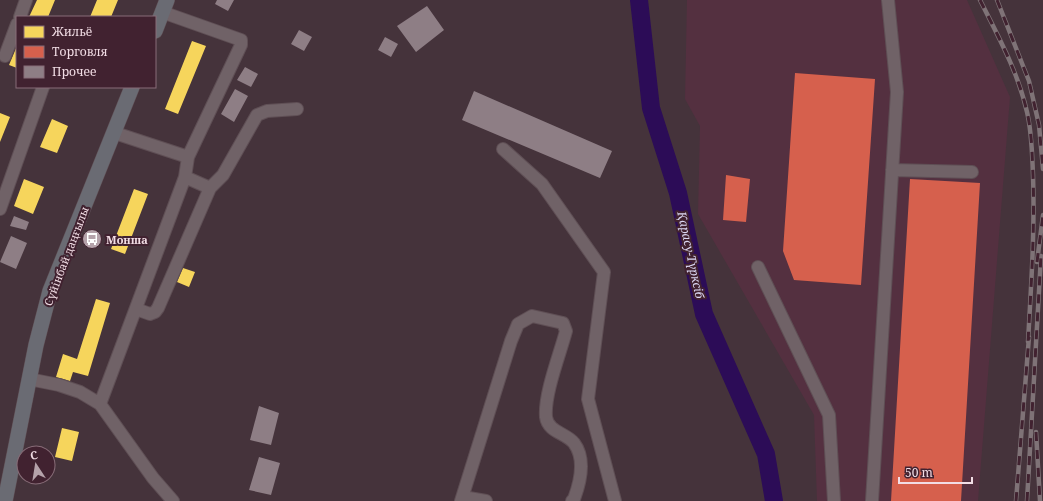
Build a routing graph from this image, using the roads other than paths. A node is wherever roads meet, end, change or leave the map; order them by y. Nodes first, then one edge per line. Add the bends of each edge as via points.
1 (26, 0) edge
2 (888, 0) edge
3 (165, 6) edge
4 (20, 16) edge
5 (16, 27) edge
6 (156, 28) edge
7 (5, 56) dead end
8 (42, 88) edge
9 (128, 88) edge
10 (297, 109) dead end
11 (115, 133) junction
12 (503, 149) dead end
13 (188, 158) junction
14 (892, 170) junction
15 (972, 172) dead end
16 (185, 177) junction
17 (210, 188) junction
18 (0, 209) edge
19 (758, 267) dead end
20 (136, 309) junction
21 (29, 379) junction
22 (100, 404) junction
23 (462, 499) edge
24 (4, 501) edge
25 (173, 501) edge
26 (486, 501) edge
27 (572, 501) edge
28 (615, 501) edge
29 (834, 501) edge
30 (872, 501) edge

1 - 4 street
2 - 14 street via 898,92
3 - 6 main road
3 - 13 street via 241,40 241,45
5 - 7 street
8 - 18 street
9 - 11 main road, Сүйінбай даңғылы
10 - 17 street via 267,111 257,115 223,176
11 - 13 street
11 - 21 main road, Сүйінбай даңғылы via 50,291
12 - 28 street via 542,184 604,272 588,399
13 - 16 street
14 - 15 street
14 - 30 street
16 - 17 street
16 - 20 street
17 - 20 street via 155,312 150,314
19 - 29 street via 830,415
20 - 22 street
21 - 22 street via 80,392
21 - 24 main road, Сүйінбай даңғылы
22 - 25 street via 153,478
23 - 26 street
23 - 27 street via 511,341 518,324 532,316 563,324 566,331 547,401 546,418 555,431 574,443 579,454 580,481

